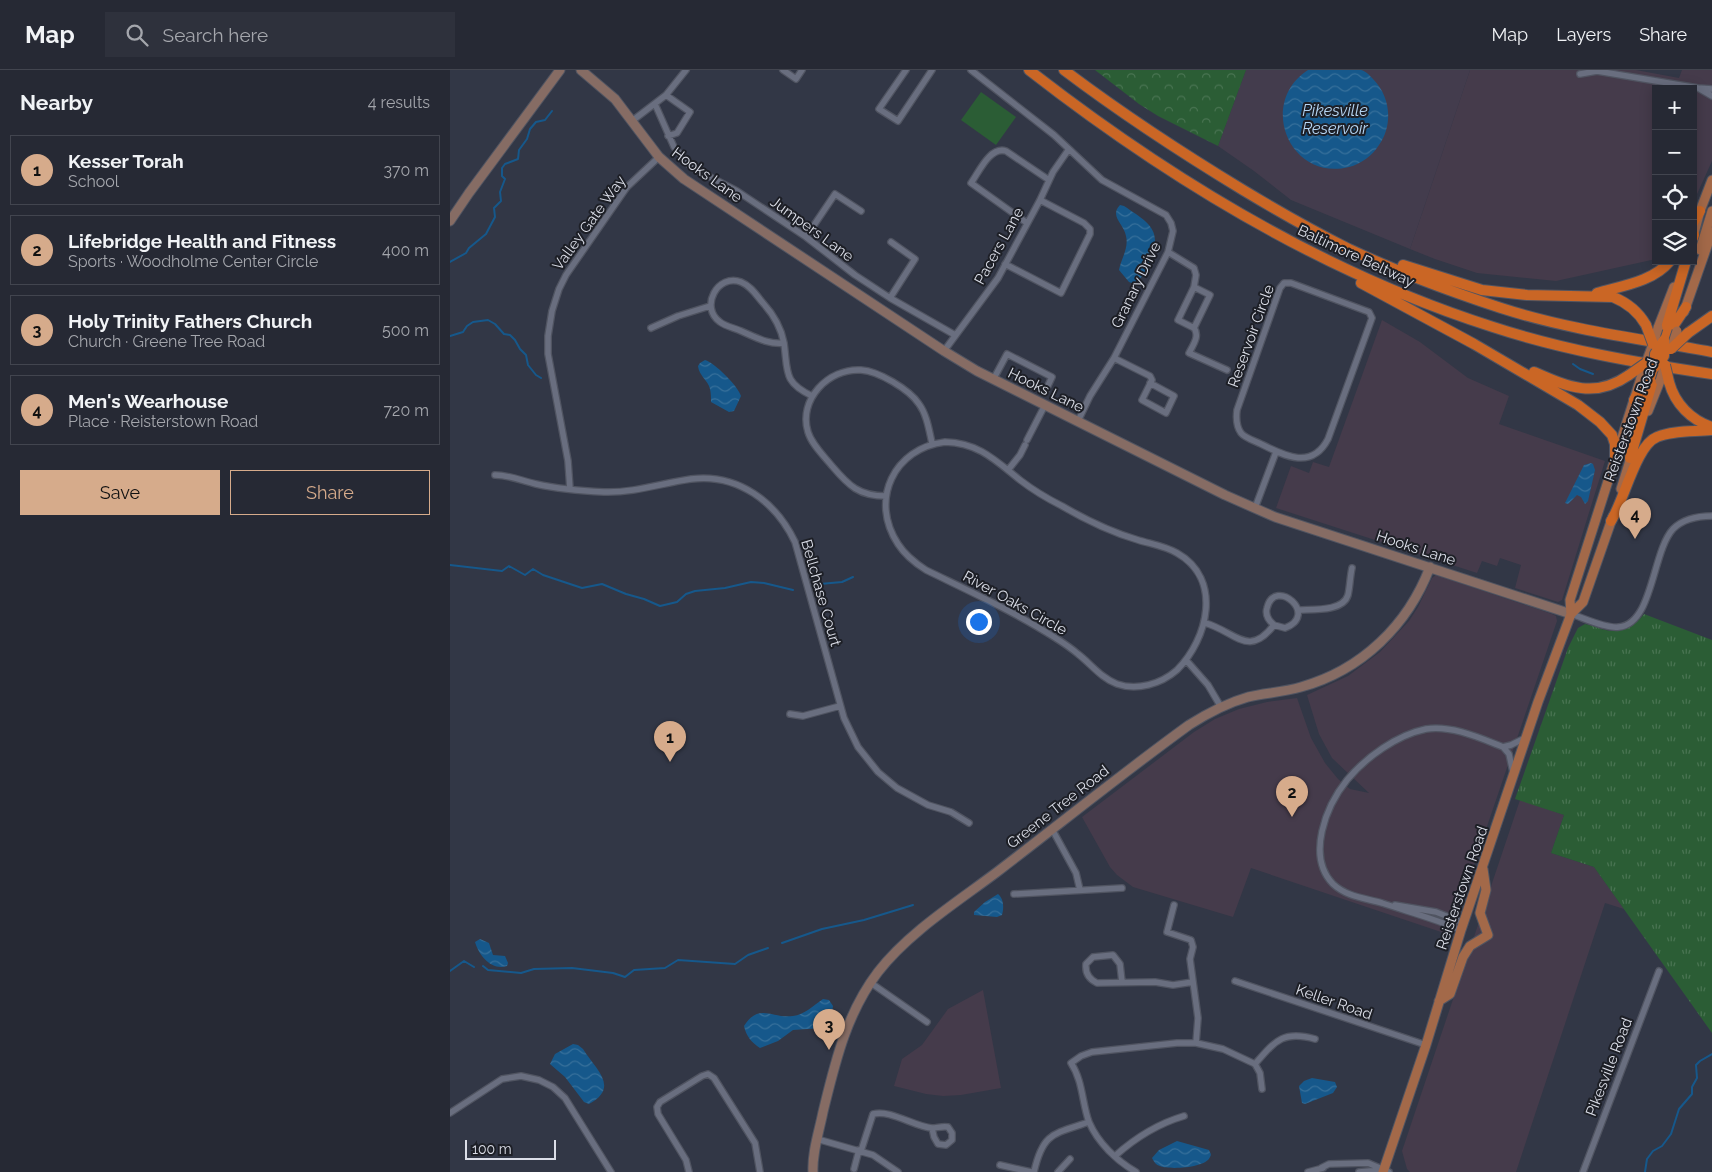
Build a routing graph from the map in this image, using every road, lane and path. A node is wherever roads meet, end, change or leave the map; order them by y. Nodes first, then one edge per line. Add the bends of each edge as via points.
1 (560, 70) edge
2 (581, 70) edge
3 (686, 70) edge
4 (783, 70) edge
5 (802, 70) edge
6 (906, 70) edge
7 (932, 70) edge
8 (971, 70) edge
9 (1021, 70) edge
10 (1029, 70) edge
11 (1067, 72) edge
12 (1580, 74) dead end
13 (1698, 88) junction
14 (1712, 89) edge
15 (1061, 94) junction
16 (666, 95) junction
17 (1712, 96) edge
18 (655, 104) junction
19 (632, 121) junction
20 (668, 136) junction
21 (1069, 149) junction
22 (659, 157) junction
23 (1049, 180) junction
24 (1712, 180) edge
25 (1040, 200) junction
26 (861, 211) dead end
27 (1700, 211) junction
28 (1712, 211) edge
29 (1695, 220) edge
30 (450, 221) edge
31 (1027, 224) junction
32 (1697, 224) edge
33 (1712, 232) edge
34 (806, 237) junction
35 (891, 242) dead end
36 (1349, 248) junction
37 (1168, 252) junction
38 (1005, 264) junction
39 (1665, 265) edge
40 (1684, 265) edge
41 (1336, 266) junction
42 (1194, 287) junction
43 (1690, 294) junction
44 (1587, 296) junction
45 (890, 298) junction
46 (710, 306) junction
47 (1686, 307) joint
48 (1712, 316) edge
49 (651, 328) dead end
50 (1194, 328) junction
51 (1667, 332) junction
52 (955, 335) junction
53 (784, 343) junction
54 (1474, 344) junction
55 (944, 351) junction
56 (1712, 352) edge
57 (1658, 357) junction
58 (1114, 358) junction
59 (1227, 370) dead end
60 (1712, 374) edge
61 (993, 380) junction
62 (1654, 380) junction
63 (1150, 384) junction
64 (1045, 392) dead end
65 (812, 396) junction
66 (1634, 400) joint
67 (1044, 405) junction
68 (1078, 421) junction
69 (1712, 429) edge
70 (932, 443) junction
71 (1276, 452) junction
72 (1615, 457) junction
73 (1630, 458) joint
74 (1008, 470) junction
75 (495, 475) dead end
76 (570, 489) junction
77 (886, 496) junction
78 (1255, 508) junction
79 (1712, 516) edge
80 (1611, 521) junction
81 (1430, 566) junction
82 (1352, 568) dead end
83 (1298, 610) junction
84 (1570, 614) junction
85 (1205, 623) junction
86 (1274, 625) junction
87 (1186, 660) junction
88 (840, 706) junction
89 (1221, 707) junction
90 (790, 714) dead end
91 (1526, 737) junction
92 (1503, 747) junction
93 (1514, 775) junction
94 (969, 823) dead end
95 (1052, 829) junction
96 (1483, 868) junction
97 (1122, 888) dead end
98 (1080, 890) junction
99 (1014, 894) dead end
100 (1174, 905) dead end
101 (1463, 927) junction
102 (1659, 971) dead end
103 (1235, 981) dead end
104 (1122, 982) junction
105 (1193, 982) junction
106 (871, 983) junction
107 (1439, 1001) junction
108 (927, 1022) dead end
109 (1315, 1039) dead end
110 (1196, 1044) junction
111 (1426, 1045) junction
112 (1255, 1064) junction
113 (1262, 1089) dead end
114 (450, 1113) edge
115 (1184, 1116) dead end
116 (1089, 1122) junction
117 (932, 1128) dead end
118 (817, 1139) junction
119 (860, 1150) junction
120 (1115, 1156) junction
121 (1070, 1158) dead end
122 (1368, 1163) junction
123 (1000, 1165) dead end
124 (1321, 1168) junction
125 (854, 1169) dead end
126 (1385, 1171) edge
127 (611, 1172) edge
128 (688, 1172) edge
129 (760, 1172) edge
130 (813, 1172) edge
131 (898, 1172) edge
132 (1032, 1172) edge
133 (1058, 1172) edge
134 (1136, 1172) edge
135 (1308, 1172) edge
136 (1359, 1172) edge
137 (1583, 1172) edge

1 - 30 street
2 - 19 street, Hooks Lane via 615,99
3 - 16 street
4 - 5 street via 796,79
6 - 7 street via 880,109 898,121
8 - 21 street, Granary Drive
9 - 15 highway
10 - 15 highway, Baltimore Beltway
11 - 36 highway, Baltimore Beltway via 1210,170
12 - 13 street via 1598,71
13 - 14 street
13 - 17 street
15 - 41 highway, Baltimore Beltway via 1198,187
16 - 18 street
16 - 20 street via 690,112 677,133
18 - 19 street
18 - 20 street, Jumpers Lane
19 - 22 street, Hooks Lane
20 - 34 street, Jumpers Lane via 691,167 737,191
21 - 23 street, Pacers Lane
21 - 37 street, Granary Drive via 1102,180 1169,219 1174,230
22 - 55 street, Hooks Lane via 701,191
22 - 76 street, Valley Gate Way via 627,187 599,227 566,275 552,311 548,354 568,461
23 - 25 street, Pacers Lane
23 - 31 street via 1002,149 993,152 970,183
24 - 27 main road
25 - 31 street, Pacers Lane
25 - 38 street via 1090,229 1061,293
26 - 34 street via 835,194
27 - 29 highway
27 - 32 main road
28 - 43 main road
31 - 38 street, Pacers Lane
33 - 43 main road
34 - 45 street, Jumpers Lane
35 - 45 street via 915,258
36 - 44 highway via 1482,290 1526,296
36 - 56 highway, Baltimore Beltway via 1432,284 1502,308 1629,338
37 - 42 street via 1194,268
37 - 58 street, Granary Drive
38 - 52 street, Pacers Lane via 990,291
39 - 44 highway via 1644,279
40 - 51 highway
41 - 54 highway
41 - 60 highway, Baltimore Beltway via 1423,303 1493,327 1562,346
42 - 50 street via 1210,295
42 - 50 street via 1178,320
43 - 47 main road
44 - 57 highway, bridge via 1613,297 1625,302 1641,316
45 - 52 street, Jumpers Lane
46 - 49 street
46 - 53 street via 716,319 724,324 772,344
46 - 53 street via 713,293 720,286 731,281 740,282 751,289 771,312
47 - 51 highway
48 - 57 highway, bridge
50 - 59 street via 1197,337 1190,353
51 - 57 highway, bridge
51 - 57 main road, Reisterstown Road, bridge
52 - 55 street, Pacers Lane
53 - 65 street via 789,376 795,386
54 - 57 highway, bridge via 1571,388 1599,388 1616,383
54 - 72 highway via 1590,413 1612,435
55 - 61 street, Hooks Lane
57 - 62 highway
57 - 62 highway, bridge
58 - 63 street via 1150,376
58 - 68 street, Granary Drive
61 - 64 street via 1007,354 1052,377
61 - 67 street, Hooks Lane
62 - 66 highway
62 - 69 highway via 1674,396 1683,409
62 - 73 highway
63 - 63 street via 1142,400 1166,413 1174,396
65 - 70 street via 834,375 850,370 876,373 908,392 918,402
65 - 77 street via 806,419 808,434 815,445 854,488 868,495
66 - 72 main road, Reisterstown Road
67 - 68 street, Hooks Lane
67 - 74 street via 1020,455
68 - 78 street, Hooks Lane
69 - 80 highway via 1663,435 1650,441 1641,451
70 - 74 street, River Oaks Circle via 968,445 983,451
70 - 77 street, River Oaks Circle via 902,462 890,481
71 - 71 street, Reservoir Circle via 1306,458 1324,447 1372,318 1369,312 1288,282 1280,288 1236,418 1241,433
71 - 78 street
72 - 84 main road, Reisterstown Road via 1570,600
73 - 80 main road, Reisterstown Road
74 - 85 street, River Oaks Circle via 1093,523 1170,549 1186,559 1200,576 1204,588 1207,605
75 - 76 street, Bellchase Court
76 - 88 street, Bellchase Court via 626,491 710,478 741,486 761,498 786,524 795,542
77 - 87 street, River Oaks Circle via 890,530 910,558 926,570 1051,635 1110,681 1125,686 1148,685 1169,676
78 - 81 street, Hooks Lane
79 - 84 street via 1684,521 1667,537 1641,611 1632,622 1621,627 1610,626
80 - 84 main road, Reisterstown Road via 1583,602
81 - 84 street, Hooks Lane
81 - 89 street, Greene Tree Road via 1416,597 1395,628 1354,663 1312,684 1248,697
82 - 83 street via 1345,601 1334,607
83 - 86 street via 1291,625 1282,628
83 - 86 street via 1290,598 1274,598 1266,612 1269,622
84 - 91 main road, Reisterstown Road
85 - 86 street via 1249,643 1264,637
85 - 87 street, River Oaks Circle
87 - 89 street via 1208,685
88 - 90 street via 803,716
88 - 94 street, Bellchase Court via 858,747 878,772 916,799 951,812
89 - 95 street, Greene Tree Road via 1182,730
91 - 92 street
91 - 93 main road, Reisterstown Road
92 - 93 street via 1509,754
92 - 101 street via 1440,728 1410,734 1385,747 1346,780 1320,838 1323,868 1329,879 1344,892
93 - 96 main road, Reisterstown Road
95 - 98 street via 1076,872
95 - 106 street, Greene Tree Road via 916,935 889,960
96 - 101 main road, Reisterstown Road
96 - 107 main road via 1486,890 1480,913 1488,935 1470,946 1450,994
97 - 98 street
98 - 99 street
100 - 105 street via 1167,932 1186,938 1193,944 1190,959
101 - 107 main road, Reisterstown Road
102 - 137 street, Pikesville Road
103 - 111 street, Keller Road
104 - 104 street via 1092,981 1086,972 1086,964 1098,955 1112,955 1120,964
104 - 105 street via 1173,985
105 - 110 street via 1198,1018
106 - 108 street
106 - 118 street, Greene Tree Road via 853,1013 841,1043
107 - 111 main road, Reisterstown Road
109 - 112 street via 1294,1035 1282,1037
110 - 112 street via 1223,1049
110 - 116 street via 1092,1052 1071,1063 1078,1076
111 - 126 main road, Reisterstown Road
112 - 113 street
114 - 127 street via 502,1080 521,1076 539,1080 565,1098
115 - 120 street via 1144,1134
116 - 120 street via 1103,1145
116 - 132 street via 1050,1137 1040,1150
117 - 119 street via 873,1114
118 - 119 street
118 - 130 street, Greene Tree Road
119 - 125 street
119 - 131 street via 879,1158
120 - 134 street
121 - 133 street
122 - 124 street
122 - 124 street via 1329,1164
122 - 126 street
123 - 132 street
124 - 135 street
126 - 136 street
128 - 129 street via 686,1160 657,1107 660,1102 708,1074 714,1078 752,1137

